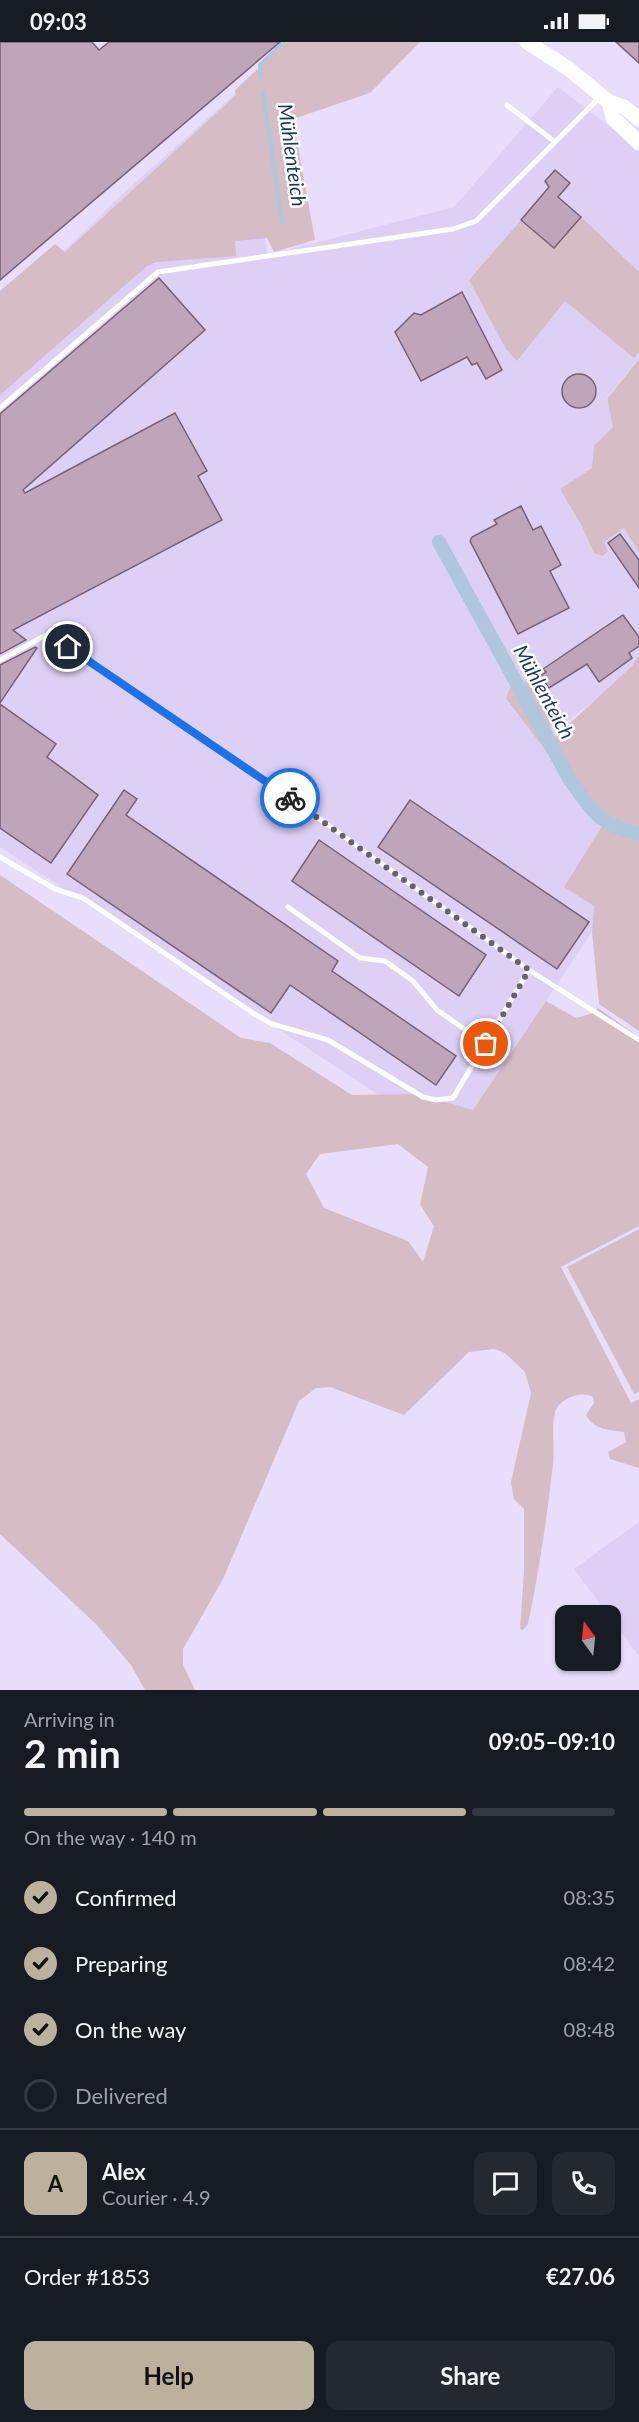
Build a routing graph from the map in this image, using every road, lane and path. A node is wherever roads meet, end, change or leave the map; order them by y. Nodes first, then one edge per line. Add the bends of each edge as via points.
1 (527, 42) edge
2 (605, 99) junction
3 (507, 105) dead end
4 (639, 119) edge
5 (555, 142) junction
6 (639, 142) edge
7 (0, 408) edge
8 (0, 660) edge
9 (0, 857) edge
10 (288, 907) dead end
11 (529, 970) junction
12 (639, 1040) edge
13 (486, 1044) junction

1 - 2 street
2 - 4 street
2 - 5 lane
2 - 6 street via 613,118
3 - 5 lane
5 - 7 lane via 477,221 453,229 158,272
8 - 11 lane via 48,634 324,822
9 - 13 lane via 55,889 83,898 272,1024 328,1040 423,1097 453,1098
10 - 13 lane via 360,958 385,961 413,981 437,1010
11 - 12 lane
11 - 13 lane

